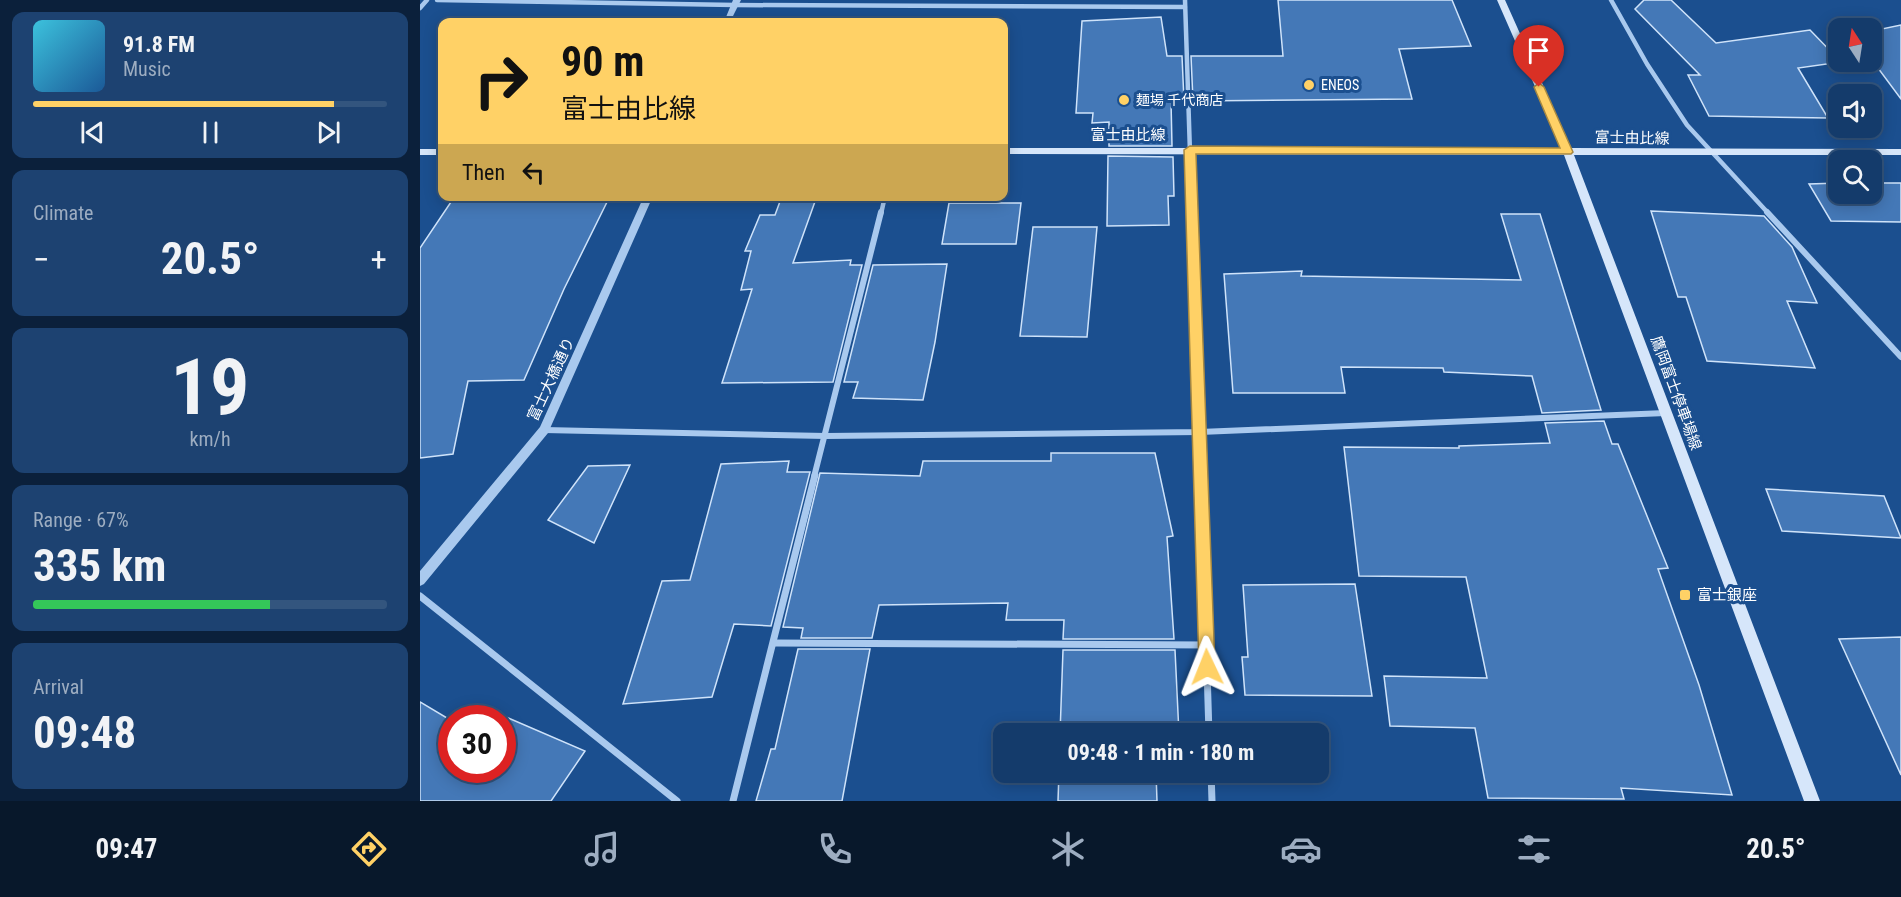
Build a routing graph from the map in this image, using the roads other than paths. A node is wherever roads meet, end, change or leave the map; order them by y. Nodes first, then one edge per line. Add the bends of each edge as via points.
1 (427, 0) edge
2 (437, 0) edge
3 (1185, 0) edge
4 (1501, 0) edge
5 (1611, 0) edge
6 (736, 2) edge
7 (1185, 7) junction
8 (420, 8) edge
9 (729, 18) edge
10 (1190, 150) junction
11 (1008, 151) edge
12 (420, 152) edge
13 (438, 152) edge
14 (1568, 152) junction
15 (1901, 152) edge
16 (1714, 154) junction
17 (647, 201) edge
18 (884, 201) edge
19 (1901, 357) edge
20 (1666, 412) junction
21 (544, 430) junction
22 (1200, 432) junction
23 (826, 436) junction
24 (420, 580) edge
25 (420, 596) edge
26 (774, 644) junction
27 (1206, 645) junction
28 (1209, 723) edge
29 (1211, 783) edge
30 (677, 801) edge
31 (733, 801) edge
32 (1212, 801) edge
33 (1812, 801) edge

1 - 8 street
2 - 6 street
3 - 7 street
4 - 14 main road, 鷹岡富士停車場線
5 - 16 street via 1687,125
6 - 7 street
6 - 9 street
7 - 10 street
10 - 11 main road, 富士由比線
10 - 14 main road, 富士由比線
10 - 22 street
12 - 13 main road
14 - 16 main road, 富士由比線
14 - 20 main road, 鷹岡富士停車場線
15 - 16 main road, 富士由比線
16 - 19 street
17 - 21 street, 富士大橋通り
18 - 23 street
20 - 22 street
20 - 33 main road, 鷹岡富士停車場線
21 - 23 street
21 - 24 street, 富士大橋通り
22 - 23 street
22 - 27 street
23 - 26 street
25 - 30 street
26 - 27 street
26 - 31 street
27 - 28 street
29 - 32 street

